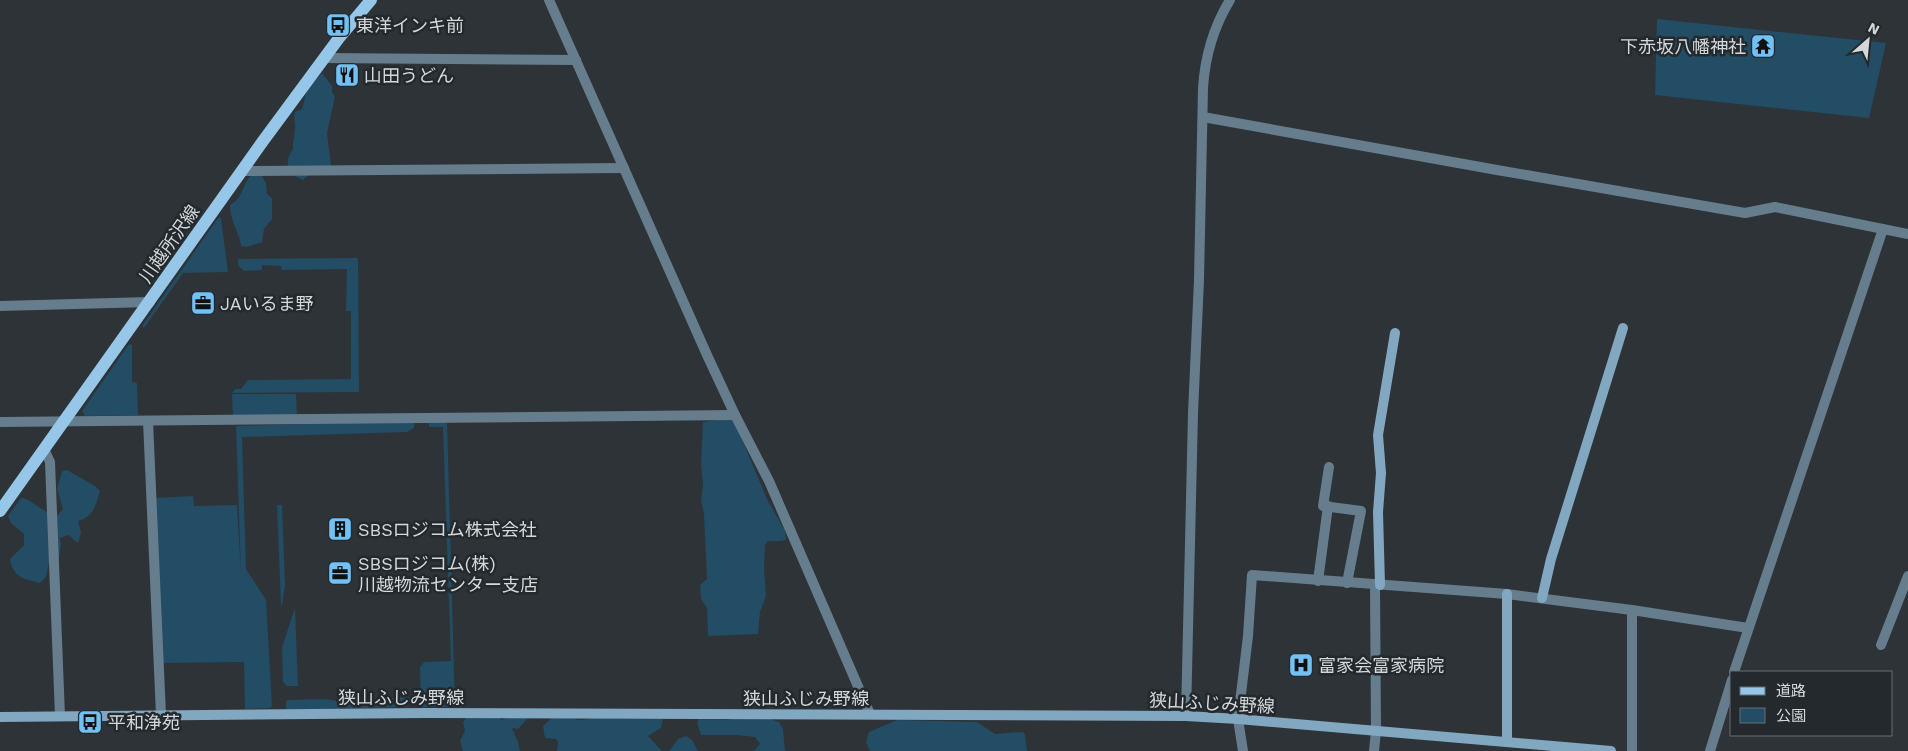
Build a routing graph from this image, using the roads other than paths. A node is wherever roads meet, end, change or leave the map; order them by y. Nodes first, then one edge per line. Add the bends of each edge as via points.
1 (371, 0) edge
2 (549, 0) edge
3 (1230, 0) edge
4 (324, 58) junction
5 (576, 60) junction
6 (1203, 117) junction
7 (624, 168) junction
8 (242, 170) junction
9 (1883, 229) junction
10 (1908, 234) edge
11 (150, 302) junction
12 (0, 306) edge
13 (1623, 328) dead end
14 (1396, 333) dead end
15 (735, 415) junction
16 (148, 421) junction
17 (0, 422) edge
18 (64, 422) junction
19 (44, 449) junction
20 (1329, 467) dead end
21 (1328, 506) junction
22 (0, 511) edge
23 (1361, 511) junction
24 (1378, 512) junction
25 (1908, 576) edge
26 (1318, 581) junction
27 (1347, 583) junction
28 (1377, 585) junction
29 (1507, 594) junction
30 (1542, 598) junction
31 (1632, 610) junction
32 (1748, 628) junction
33 (1881, 645) dead end
34 (1734, 671) edge
35 (1730, 686) edge
36 (870, 714) junction
37 (162, 715) junction
38 (60, 716) junction
39 (1186, 716) junction
40 (0, 717) edge
41 (1238, 719) junction
42 (1376, 731) junction
43 (1503, 745) edge
44 (1244, 751) edge
45 (1374, 751) edge
46 (1611, 751) edge
47 (1632, 751) edge
48 (1710, 751) edge

1 - 4 main road, 川越所沢線
2 - 5 street
3 - 6 street via 1218,22 1205,64
4 - 5 street
4 - 8 main road, 川越所沢線
5 - 7 street
6 - 9 street via 1745,213 1775,207
6 - 39 street
7 - 8 street
7 - 15 street
8 - 11 main road, 川越所沢線
9 - 10 street
9 - 32 street
11 - 12 street
11 - 18 main road, 川越所沢線
13 - 30 main road
14 - 24 main road via 1378,435
15 - 16 street
15 - 36 street via 769,481
16 - 18 street
16 - 37 street
17 - 18 street
18 - 19 main road, 川越所沢線
19 - 22 main road, 川越所沢線
19 - 38 street via 50,462
20 - 21 street via 1323,506
21 - 23 street
21 - 26 street
23 - 24 street
23 - 27 street
24 - 28 main road
25 - 33 street
26 - 27 street
26 - 41 street via 1252,575
27 - 28 street
28 - 29 street
28 - 42 street
29 - 30 street
29 - 43 main road
30 - 31 street
31 - 32 street
31 - 47 street
32 - 34 street
35 - 48 street
36 - 37 main road, 狭山ふじみ野線
36 - 39 main road, 狭山ふじみ野線
37 - 38 main road, 狭山ふじみ野線
38 - 40 main road, 狭山ふじみ野線
39 - 41 main road, 狭山ふじみ野線
41 - 42 main road, 狭山ふじみ野線
41 - 44 street
42 - 43 main road, 狭山ふじみ野線
42 - 45 street
43 - 46 main road, 狭山ふじみ野線

